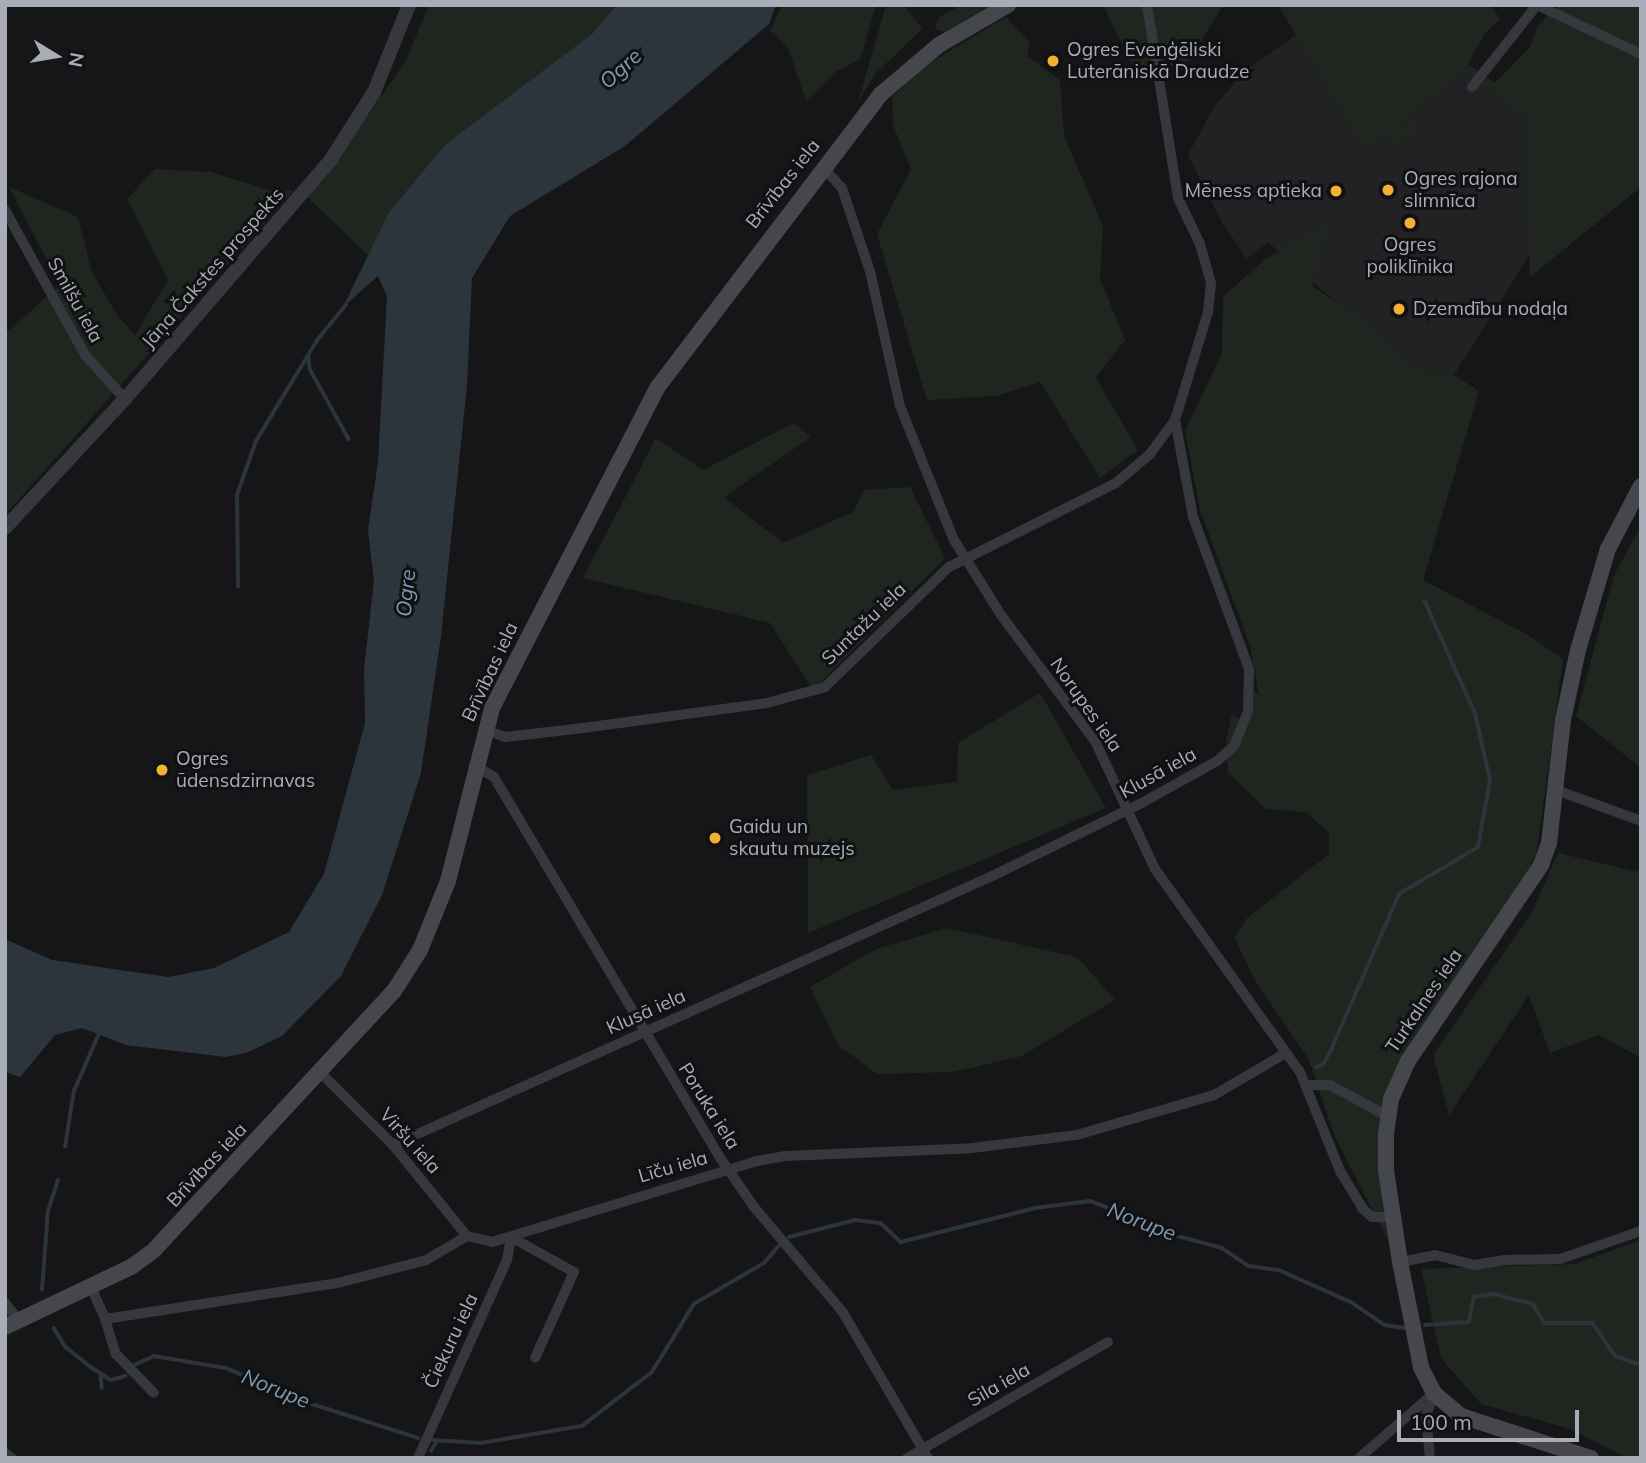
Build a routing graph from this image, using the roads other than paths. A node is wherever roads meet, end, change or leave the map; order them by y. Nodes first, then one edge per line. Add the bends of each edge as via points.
1 (409, 5) edge
2 (1008, 5) edge
3 (1147, 5) edge
4 (1523, 5) edge
5 (1531, 5) edge
6 (1537, 5) edge
7 (1641, 54) edge
8 (1472, 87) dead end
9 (823, 167) junction
10 (5, 210) edge
11 (125, 399) junction
12 (1175, 420) junction
13 (1641, 486) edge
14 (5, 528) edge
15 (965, 556) junction
16 (485, 730) junction
17 (474, 765) junction
18 (1556, 790) junction
19 (1129, 810) junction
20 (1641, 821) edge
21 (642, 1032) junction
22 (1286, 1053) junction
23 (321, 1073) junction
24 (1307, 1085) junction
25 (1387, 1116) junction
26 (393, 1145) junction
27 (728, 1168) junction
28 (1392, 1217) junction
29 (1641, 1231) edge
30 (467, 1236) junction
31 (511, 1237) junction
32 (1400, 1262) junction
33 (91, 1287) junction
34 (5, 1303) edge
35 (105, 1320) junction
36 (12, 1323) edge
37 (1108, 1342) dead end
38 (535, 1358) dead end
39 (153, 1393) dead end
40 (1434, 1393) junction
41 (5, 1453) edge
42 (926, 1453) edge
43 (421, 1457) edge
44 (12, 1458) edge
45 (907, 1458) edge
46 (1359, 1458) edge
47 (1430, 1458) edge
48 (1591, 1458) edge

1 - 11 street, Jāņa Čakstes prospekts via 374,92 352,130
2 - 9 main road, Brīvības iela via 913,64 874,101
3 - 12 street, Klusā iela via 1178,198 1200,244 1211,283 1208,312
4 - 5 street
6 - 7 street
6 - 8 street
9 - 15 street, Norupes iela via 842,188 870,271 900,406
9 - 16 main road, Brīvības iela via 657,388
10 - 11 street, Smilšu iela via 85,355
11 - 14 street, Jāņa Čakstes prospekts
12 - 15 street, Suntažu iela via 1150,454 1116,483
12 - 19 street, Klusā iela via 1193,517 1249,669 1251,690 1244,729 1228,752
13 - 18 main road, Turkalnes iela via 1608,549 1584,625 1563,720
15 - 16 street, Suntažu iela via 937,577 825,687 767,703 583,728 505,737
15 - 19 street, Norupes iela via 1001,615 1095,741
16 - 17 main road, Brīvības iela
17 - 21 street, Poruka iela via 494,777
17 - 23 main road, Brīvības iela via 448,881 420,950 372,1019
18 - 20 street
18 - 25 main road, Turkalnes iela via 1541,865 1408,1060
19 - 21 street, Klusā iela
19 - 22 street, Norupes iela via 1155,869
21 - 26 street, Klusā iela
21 - 27 street, Poruka iela
22 - 24 street, Norupes iela
22 - 27 street, Līču iela via 1214,1095 1077,1135 972,1148 786,1156
23 - 26 street, Viršu iela
23 - 33 main road, Brīvības iela via 176,1230 131,1267
24 - 25 street via 1330,1085
24 - 28 street, Norupes iela via 1335,1160 1363,1209 1372,1217
25 - 28 main road, Turkalnes iela via 1386,1170
26 - 30 street, Viršu iela
27 - 31 street, Līču iela
27 - 42 street, Poruka iela via 754,1207 842,1311
28 - 32 main road, Turkalnes iela
29 - 32 street via 1560,1259 1474,1265 1435,1255
30 - 31 street, Līču iela via 492,1242
30 - 35 street via 426,1260 338,1283
31 - 38 street via 574,1272
31 - 43 street, Čiekuru iela via 507,1260
32 - 40 main road, Turkalnes iela via 1421,1367
33 - 35 street
33 - 36 main road, Brīvības iela
34 - 36 street
35 - 39 street via 116,1354
37 - 42 street, Sila iela
40 - 46 street
40 - 47 street via 1426,1416
40 - 48 main road, Turkalnes iela via 1461,1416
41 - 44 street
42 - 45 street, Sila iela

